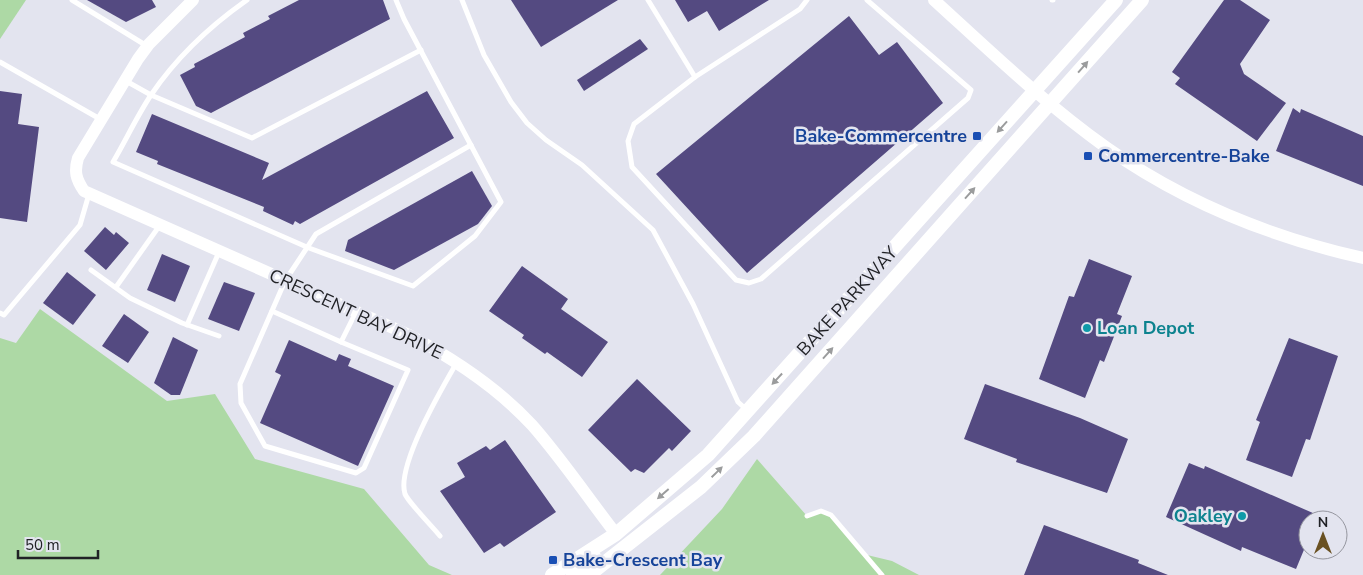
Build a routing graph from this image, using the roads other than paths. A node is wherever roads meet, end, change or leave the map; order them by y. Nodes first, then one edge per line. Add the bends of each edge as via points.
1 (72, 0) edge
2 (192, 0) edge
3 (247, 0) edge
4 (396, 0) edge
5 (462, 0) edge
6 (648, 0) edge
7 (806, 0) edge
8 (867, 0) edge
9 (934, 0) edge
10 (1116, 0) edge
11 (1142, 0) edge
12 (147, 47) junction
13 (420, 50) junction
14 (0, 62) edge
15 (694, 76) junction
16 (124, 79) junction
17 (1034, 91) junction
18 (151, 95) junction
19 (1050, 103) junction
20 (101, 119) junction
21 (471, 145) junction
22 (92, 196) junction
23 (160, 225) junction
24 (309, 248) junction
25 (219, 251) junction
26 (1363, 258) edge
27 (91, 270) dead end
28 (285, 281) junction
29 (116, 288) junction
30 (272, 311) junction
31 (356, 312) junction
32 (0, 314) edge
33 (187, 325) junction
34 (219, 336) dead end
35 (341, 342) junction
36 (457, 362) junction
37 (748, 411) junction
38 (807, 516) dead end
39 (616, 534) junction
40 (440, 536) dead end
41 (552, 575) edge
42 (572, 575) edge
43 (589, 575) edge
44 (882, 575) edge

1 - 12 lane
2 - 12 street
3 - 18 lane via 179,59
4 - 13 lane
5 - 37 lane via 484,55 527,123 582,165 653,230 693,304 738,402
6 - 15 lane
7 - 15 lane via 800,8
8 - 15 lane via 972,90 968,98 761,279 748,283 736,280 632,167 628,141 634,124
9 - 17 street
10 - 17 main road, BAKE PARKWAY
19 -> 11 main road, BAKE PARKWAY
12 - 16 street
13 - 18 lane via 252,138
13 - 21 lane
14 - 20 lane
16 - 18 lane
16 - 20 street
17 - 19 street
17 -> 37 main road, BAKE PARKWAY
18 - 24 lane via 113,162
19 - 26 street via 1106,147 1186,196 1259,229
43 -> 19 main road, BAKE PARKWAY via 701,487 754,436
20 - 22 street via 75,169 77,180
21 - 24 lane via 316,234
21 - 24 lane via 501,202 476,236 413,286
22 - 23 street, CRESCENT BAY DRIVE
22 - 32 lane via 80,225 4,315
23 - 25 street, CRESCENT BAY DRIVE
23 - 29 lane
24 - 28 lane
25 - 28 street, CRESCENT BAY DRIVE
25 - 33 lane
27 - 29 lane
28 - 30 lane
28 - 31 street, CRESCENT BAY DRIVE
29 - 33 lane
30 - 35 lane
30 - 35 lane via 240,384 241,403 265,446 356,473 364,468 408,370
31 - 35 lane
31 - 36 street, CRESCENT BAY DRIVE via 409,335
33 - 34 lane
36 - 39 street, CRESCENT BAY DRIVE via 485,382 532,425
36 - 40 lane via 437,396 405,468 405,494
37 -> 39 main road, BAKE PARKWAY via 708,455
38 - 44 lane via 821,512 831,515
39 - 41 main road, BAKE PARKWAY
39 - 42 main road via 616,540 599,557

